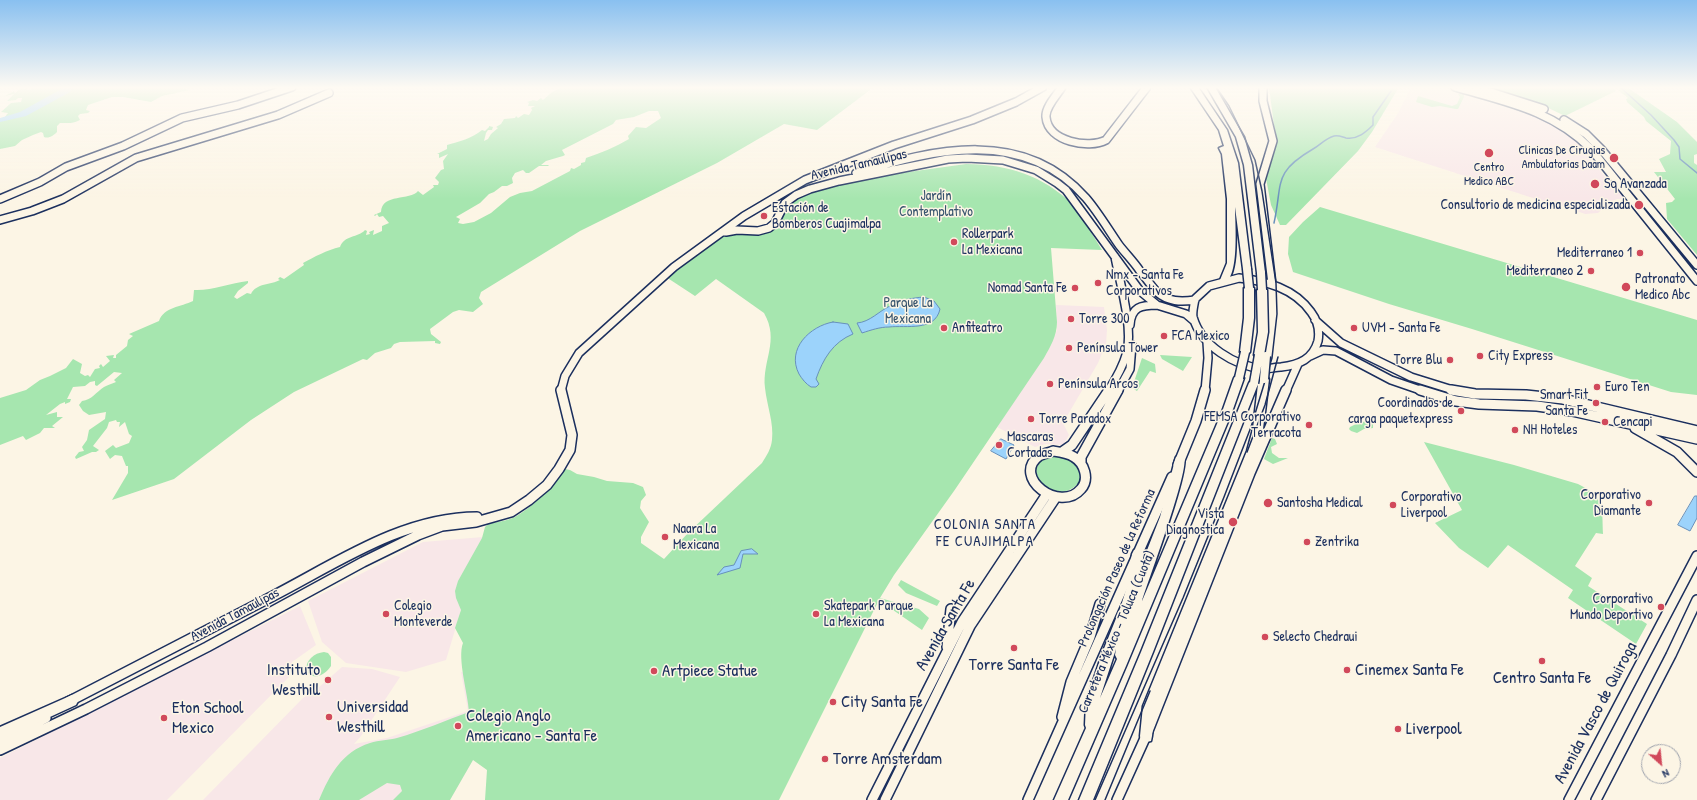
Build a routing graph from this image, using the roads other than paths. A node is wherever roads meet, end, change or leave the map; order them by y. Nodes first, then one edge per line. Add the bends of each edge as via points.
1 (172, 124) edge
2 (241, 124) edge
3 (958, 124) edge
4 (1048, 124) edge
5 (1118, 124) edge
6 (1215, 124) edge
7 (1219, 124) edge
8 (1233, 124) edge
9 (1269, 124) edge
10 (1559, 124) edge
11 (1570, 124) edge
12 (130, 152) junction
13 (922, 154) junction
14 (948, 159) junction
15 (883, 164) junction
16 (1039, 171) junction
17 (880, 173) junction
18 (1058, 174) junction
19 (1072, 198) junction
20 (0, 199) edge
21 (744, 216) junction
22 (1100, 218) junction
23 (0, 220) edge
24 (722, 233) junction
25 (1114, 255) junction
26 (1697, 266) edge
27 (1686, 267) junction
28 (1224, 280) junction
29 (1697, 280) edge
30 (1272, 284) junction
31 (1195, 300) junction
32 (1156, 305) junction
33 (1193, 320) junction
34 (1316, 320) junction
35 (1206, 342) junction
36 (1341, 343) junction
37 (1336, 351) junction
38 (1310, 356) junction
39 (1298, 364) junction
40 (1385, 365) junction
41 (1374, 371) junction
42 (1259, 381) junction
43 (1582, 403) junction
44 (1587, 413) junction
45 (1620, 421) junction
46 (1697, 431) edge
47 (1697, 439) edge
48 (1062, 452) junction
49 (1180, 460) junction
50 (1081, 463) junction
51 (1697, 472) edge
52 (1052, 495) junction
53 (488, 518) junction
54 (358, 550) junction
55 (1138, 554) junction
56 (1697, 556) edge
57 (363, 562) junction
58 (1697, 600) edge
59 (1100, 604) dead end
60 (951, 608) dead end
61 (946, 653) junction
62 (1120, 666) junction
63 (72, 701) junction
64 (0, 729) edge
65 (0, 734) edge
66 (1090, 734) junction
67 (1146, 736) junction
68 (0, 741) edge
69 (1056, 741) junction
70 (0, 750) edge
71 (872, 800) edge
72 (885, 800) edge
73 (1028, 800) edge
74 (1061, 800) edge
75 (1086, 800) edge
76 (1117, 800) edge
77 (1569, 800) edge
78 (1596, 800) edge

1 - 12 street
2 - 12 street
3 - 21 street, Avenida Tamaulipas via 894,145 805,180
4 - 5 street via 1066,138 1089,146 1103,143
6 - 28 highway via 1226,154 1231,199 1231,263
7 - 62 highway, Carretera México - Toluca (Cuota), bridge via 1234,163 1248,269 1249,318 1245,352 1227,412
8 - 42 highway, bridge via 1240,137 1248,165 1261,273 1263,356
9 - 30 street via 1273,141 1260,184
10 - 27 street via 1578,135 1591,149
11 - 26 street via 1601,148
12 - 20 street via 66,167 40,182
12 - 23 street via 118,167 85,188 38,210
13 - 14 street via 918,157 922,162
13 - 15 street, Avenida Tamaulipas
13 - 18 street, Avenida Tamaulipas via 968,149 1004,152 1043,164
14 - 16 street, Avenida Tamaulipas via 1003,160
14 - 17 street, Avenida Tamaulipas
15 - 17 street via 878,170
15 - 21 street, Avenida Tamaulipas via 819,184 789,197 778,206 772,221 765,227 749,226
16 - 18 street via 1052,176
16 - 19 street, Avenida Tamaulipas via 1066,190
17 - 24 street, Avenida Tamaulipas via 821,185 791,198 782,206 776,222 767,229 756,232 736,229
18 - 22 street, Avenida Tamaulipas via 1074,186
19 - 22 street via 1078,198
19 - 25 street, Avenida Tamaulipas
21 - 24 street, Avenida Tamaulipas
22 - 31 street, Avenida Tamaulipas via 1158,293 1165,298 1181,302
24 - 53 street, Avenida Tamaulipas via 674,267 579,353 565,376 561,392 572,435 570,450 547,484 529,500 511,512
25 - 32 street, Avenida Tamaulipas via 1140,291
25 - 48 street via 1126,322 1127,349 1121,371 1072,445
26 - 27 street
27 - 29 street
28 - 30 street via 1250,279
28 - 31 street via 1206,288
30 - 34 street via 1296,297
31 - 33 street
32 - 33 street, Avenida Tamaulipas via 1186,314
32 - 50 street via 1140,306 1132,313 1130,369 1081,457
33 - 35 street
34 - 36 street
34 - 38 street via 1319,339
35 - 39 street via 1229,358 1258,368
35 - 49 street, Prolongación Paseo de la Reforma via 1209,359 1206,388 1196,425
36 - 37 street via 1332,343 1331,346
36 - 40 street
37 - 38 street via 1322,350
37 - 41 street
38 - 39 street
39 - 67 street via 1250,474
40 - 41 street via 1385,373
40 - 43 street via 1410,377 1453,391 1526,395
41 - 44 street via 1433,396 1456,401 1537,406
42 - 67 highway via 1258,429 1252,451 1150,706
42 - 75 highway
43 - 44 street via 1589,409 1590,412
43 - 46 street
44 - 45 street
45 - 47 street
45 - 51 street via 1663,443
48 - 50 street
48 - 52 street via 1049,452 1038,456 1030,468 1033,482
49 - 55 street, Prolongación Paseo de la Reforma
49 - 62 highway via 1178,476 1123,640
50 - 52 street via 1086,478 1082,489 1071,496
52 - 61 street, Avenida Santa Fe via 962,622
52 - 72 street, Avenida Santa Fe via 970,626
53 - 54 street, Avenida Tamaulipas via 462,516 442,519
53 - 57 street, Avenida Tamaulipas via 442,526
54 - 57 street
54 - 63 street, Avenida Tamaulipas
55 - 66 highway via 1134,583 1127,606 1092,702
55 - 69 street, Prolongación Paseo de la Reforma
56 - 77 street, Avenida Vasco de Quiroga
57 - 70 street, Avenida Tamaulipas via 200,650
58 - 78 street
59 - 69 street via 1090,637 1071,682
60 - 61 street
61 - 71 street, Avenida Santa Fe
62 - 66 highway, Carretera México - Toluca (Cuota)
63 - 64 street, Avenida Tamaulipas
63 - 65 highway
63 - 68 street via 54,715
66 - 74 highway, Carretera México - Toluca (Cuota)
67 - 76 street
69 - 73 street, Prolongación Paseo de la Reforma

